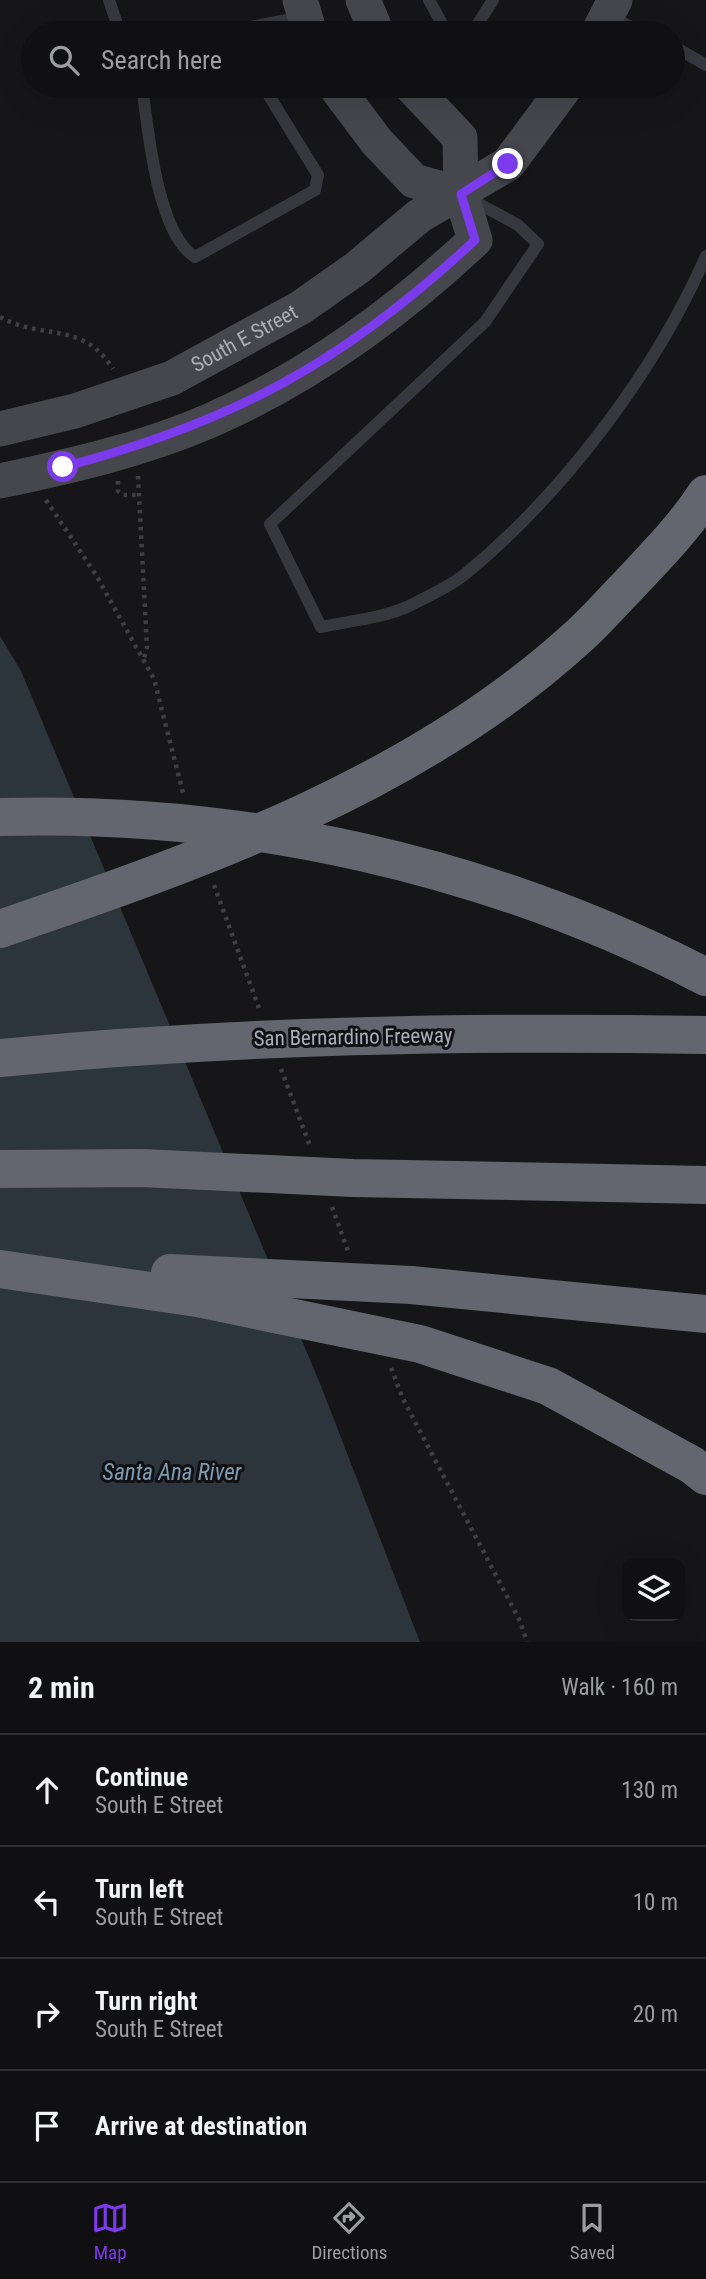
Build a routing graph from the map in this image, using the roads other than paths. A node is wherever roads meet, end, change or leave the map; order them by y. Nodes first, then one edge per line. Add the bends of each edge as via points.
1 (108, 0) edge
2 (363, 0) edge
3 (429, 0) edge
4 (493, 0) edge
5 (305, 17) edge
6 (116, 21) edge
7 (287, 21) edge
8 (372, 21) edge
9 (441, 21) edge
10 (479, 21) edge
11 (685, 53) edge
12 (706, 65) edge
13 (144, 98) edge
14 (270, 98) edge
15 (344, 98) edge
16 (422, 98) edge
17 (557, 98) edge
18 (461, 194) junction
19 (706, 256) edge
20 (0, 429) edge
21 (0, 481) edge
22 (706, 494) edge
23 (0, 817) edge
24 (0, 929) edge
25 (706, 977) edge
26 (706, 1035) edge
27 (0, 1058) edge
28 (0, 1169) edge
29 (706, 1185) edge
30 (0, 1267) edge
31 (706, 1314) edge
32 (706, 1476) edge

1 - 6 lane
2 - 8 main road
3 - 9 lane
4 - 10 lane
5 - 7 lane
11 - 12 lane
13 - 14 lane via 155,180 182,250 195,257 315,190 318,174
15 - 18 main road via 414,181
16 - 18 main road via 460,138
17 - 18 main road, South E Street via 508,164
18 - 19 lane via 518,225 538,244 485,321 271,524 321,627 406,607 463,576 527,515 608,423 684,305
18 - 20 main road, South E Street via 419,216 300,308 172,378
18 - 21 main road via 475,240 425,287 350,344 289,382 207,422 122,452
22 - 24 highway via 683,528 579,636 521,684 417,754 225,848
23 - 25 highway via 146,819 305,840 464,878 543,906
26 - 27 highway, San Bernardino Freeway via 311,1037
28 - 29 highway via 142,1168 353,1178
30 - 31 highway via 411,1284
30 - 32 highway via 197,1298 420,1344 548,1386

